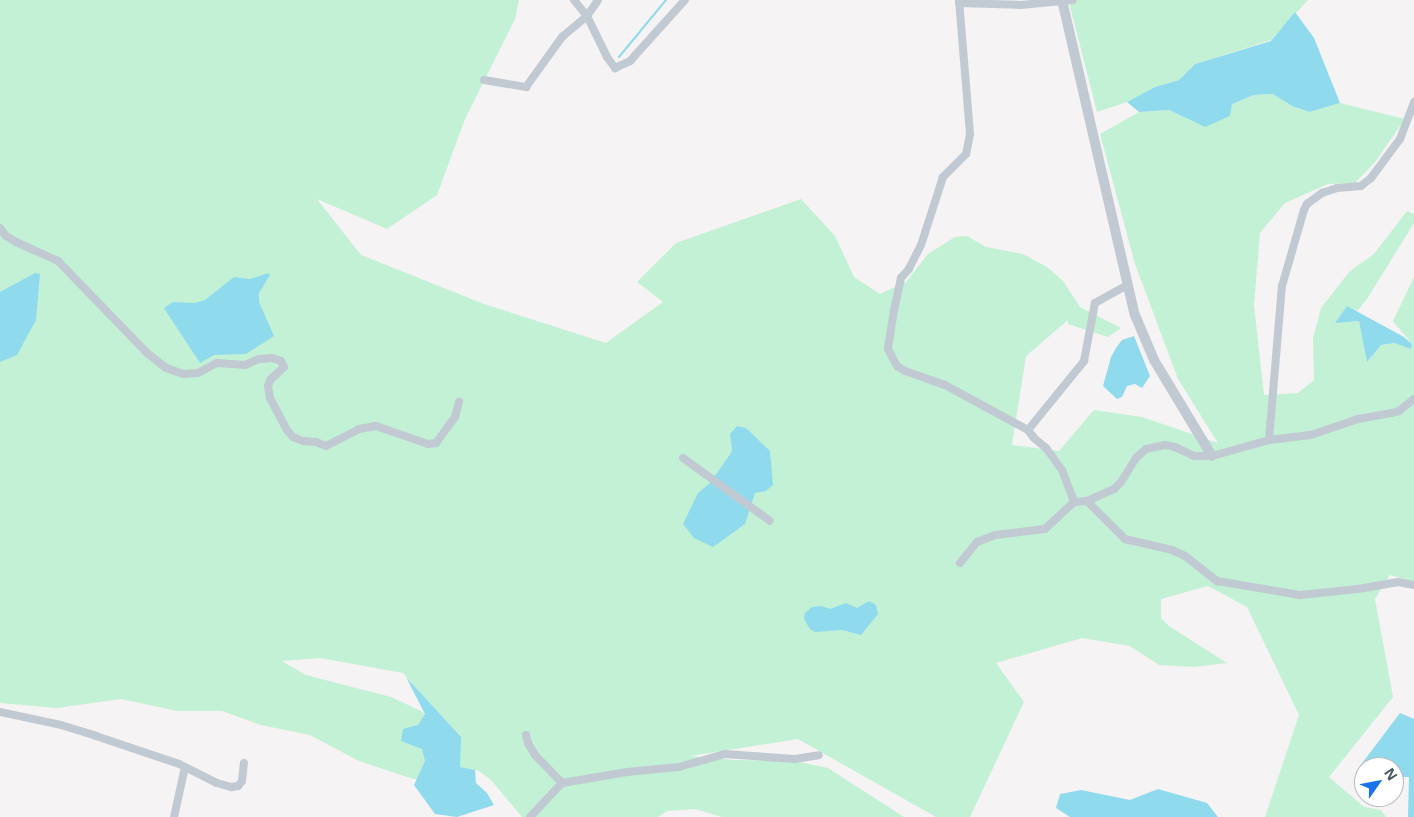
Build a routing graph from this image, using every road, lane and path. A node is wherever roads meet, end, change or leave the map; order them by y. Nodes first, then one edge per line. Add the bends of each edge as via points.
1 (574, 0) edge
2 (598, 0) edge
3 (685, 0) edge
4 (1073, 0) edge
5 (1062, 1) edge
6 (959, 2) edge
7 (587, 16) junction
8 (484, 80) dead end
9 (1414, 102) edge
10 (0, 228) edge
11 (1128, 285) junction
12 (1414, 400) edge
13 (459, 402) dead end
14 (1028, 430) junction
15 (1269, 440) junction
16 (1212, 456) junction
17 (683, 458) dead end
18 (1074, 502) junction
19 (1087, 502) junction
20 (770, 521) dead end
21 (960, 563) dead end
22 (1414, 585) edge
23 (0, 712) edge
24 (526, 735) dead end
25 (819, 754) dead end
26 (244, 763) dead end
27 (185, 767) junction
28 (562, 783) junction
29 (174, 817) edge
30 (530, 817) edge

1 - 7 street
2 - 7 street
3 - 7 street via 630,61 615,68
4 - 5 street
5 - 6 street via 1020,6
5 - 11 street
6 - 14 street via 970,134 966,154 943,177 921,245 901,278 888,349 901,369 945,385
7 - 8 street via 562,37 526,87
9 - 15 street via 1400,139 1371,178 1361,186 1322,193 1304,210 1282,286
10 - 13 street via 16,242 58,261 120,327 166,368 183,374 198,373 217,364 245,365 272,358 281,361 284,367 268,386 270,398 293,437 326,446 360,429 376,426 428,444 436,443 455,417
11 - 14 street via 1095,303 1084,361
11 - 16 street via 1135,315 1154,360
12 - 15 street via 1392,413 1358,419 1311,435
14 - 18 street via 1062,470
15 - 16 street
16 - 19 street via 1194,456 1165,445 1146,449 1136,458 1122,482
17 - 20 street
18 - 19 street
18 - 21 street via 1045,529 995,535 978,542
19 - 22 street via 1125,539 1172,550 1217,581 1300,595 1398,582
23 - 27 street via 61,725
24 - 28 street via 535,754
25 - 28 street via 795,759 725,754 679,767
26 - 27 street via 242,781 231,787
27 - 29 street
28 - 30 street

